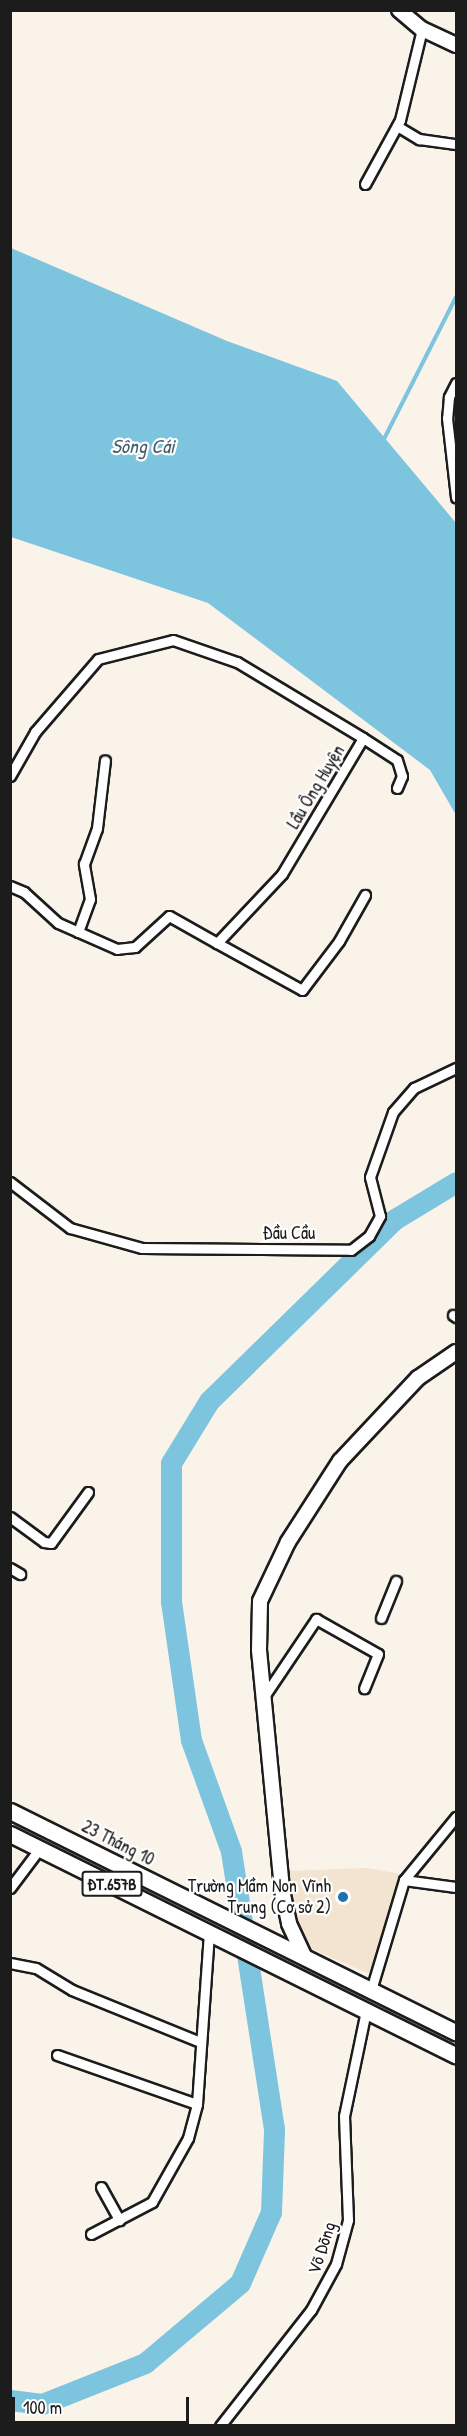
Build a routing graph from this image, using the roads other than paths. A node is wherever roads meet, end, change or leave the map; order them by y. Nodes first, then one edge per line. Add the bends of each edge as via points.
1 (399, 10) edge
2 (422, 29) junction
3 (456, 45) edge
4 (397, 126) junction
5 (456, 144) edge
6 (364, 184) dead end
7 (456, 383) edge
8 (456, 497) edge
9 (363, 738) junction
10 (105, 760) dead end
11 (10, 776) edge
12 (397, 788) dead end
13 (10, 886) edge
14 (365, 895) dead end
15 (78, 932) junction
16 (217, 943) junction
17 (456, 1068) edge
18 (10, 1182) edge
19 (456, 1352) edge
20 (88, 1492) dead end
21 (10, 1517) edge
22 (10, 1568) edge
23 (20, 1574) dead end
24 (396, 1581) dead end
25 (381, 1618) dead end
26 (364, 1688) dead end
27 (266, 1695) junction
28 (10, 1811) edge
29 (456, 1818) edge
30 (10, 1834) edge
31 (40, 1848) junction
32 (404, 1880) junction
33 (456, 1887) edge
34 (10, 1888) edge
35 (211, 1934) junction
36 (302, 1956) junction
37 (10, 1963) edge
38 (371, 1990) junction
39 (366, 2011) junction
40 (456, 2032) edge
41 (200, 2042) junction
42 (57, 2055) dead end
43 (456, 2055) edge
44 (197, 2104) junction
45 (101, 2187) dead end
46 (119, 2220) junction
47 (91, 2234) dead end
48 (220, 2426) edge

1 - 2 street
2 - 3 street
2 - 4 street
4 - 5 street via 419,139
4 - 6 street
7 - 8 street via 449,397 447,418
9 - 11 street, Lầu Ông Huyện via 237,662 173,640 98,660 35,732
9 - 12 street via 397,760 402,776
9 - 16 street, Lầu Ông Huyện via 282,874
10 - 15 street via 97,828 84,864 90,899
13 - 15 street via 24,892 51,918
14 - 16 street via 339,941 302,990
15 - 16 street via 117,949 129,950 170,916
17 - 18 street, Đầu Cầu via 414,1088 393,1112 370,1177 380,1216 369,1236 351,1250 142,1248 70,1228
19 - 27 street via 418,1378 363,1434 322,1483 288,1542 259,1606 259,1650
20 - 21 street via 51,1543
22 - 23 street
24 - 25 street
26 - 27 street via 378,1654 316,1618
27 - 36 street via 282,1889 289,1923
28 - 36 main road, 23 Tháng 10 / ĐT.657B
29 - 32 street
30 - 31 main road, ĐT.657B
31 - 34 street
31 - 35 main road, ĐT.657B
32 - 33 street
32 - 38 street
35 - 39 main road, ĐT.657B
35 - 41 street
36 - 38 main road, ĐT.657B
37 - 41 street via 36,1968 72,1990
38 - 39 main road
38 - 40 main road, ĐT.657B
39 - 43 main road, ĐT.657B
39 - 48 street, Võ Dõng via 344,2116 348,2220 336,2264 311,2310
41 - 44 street
42 - 44 street
44 - 46 street via 181,2154 156,2197
45 - 46 street
46 - 47 street

